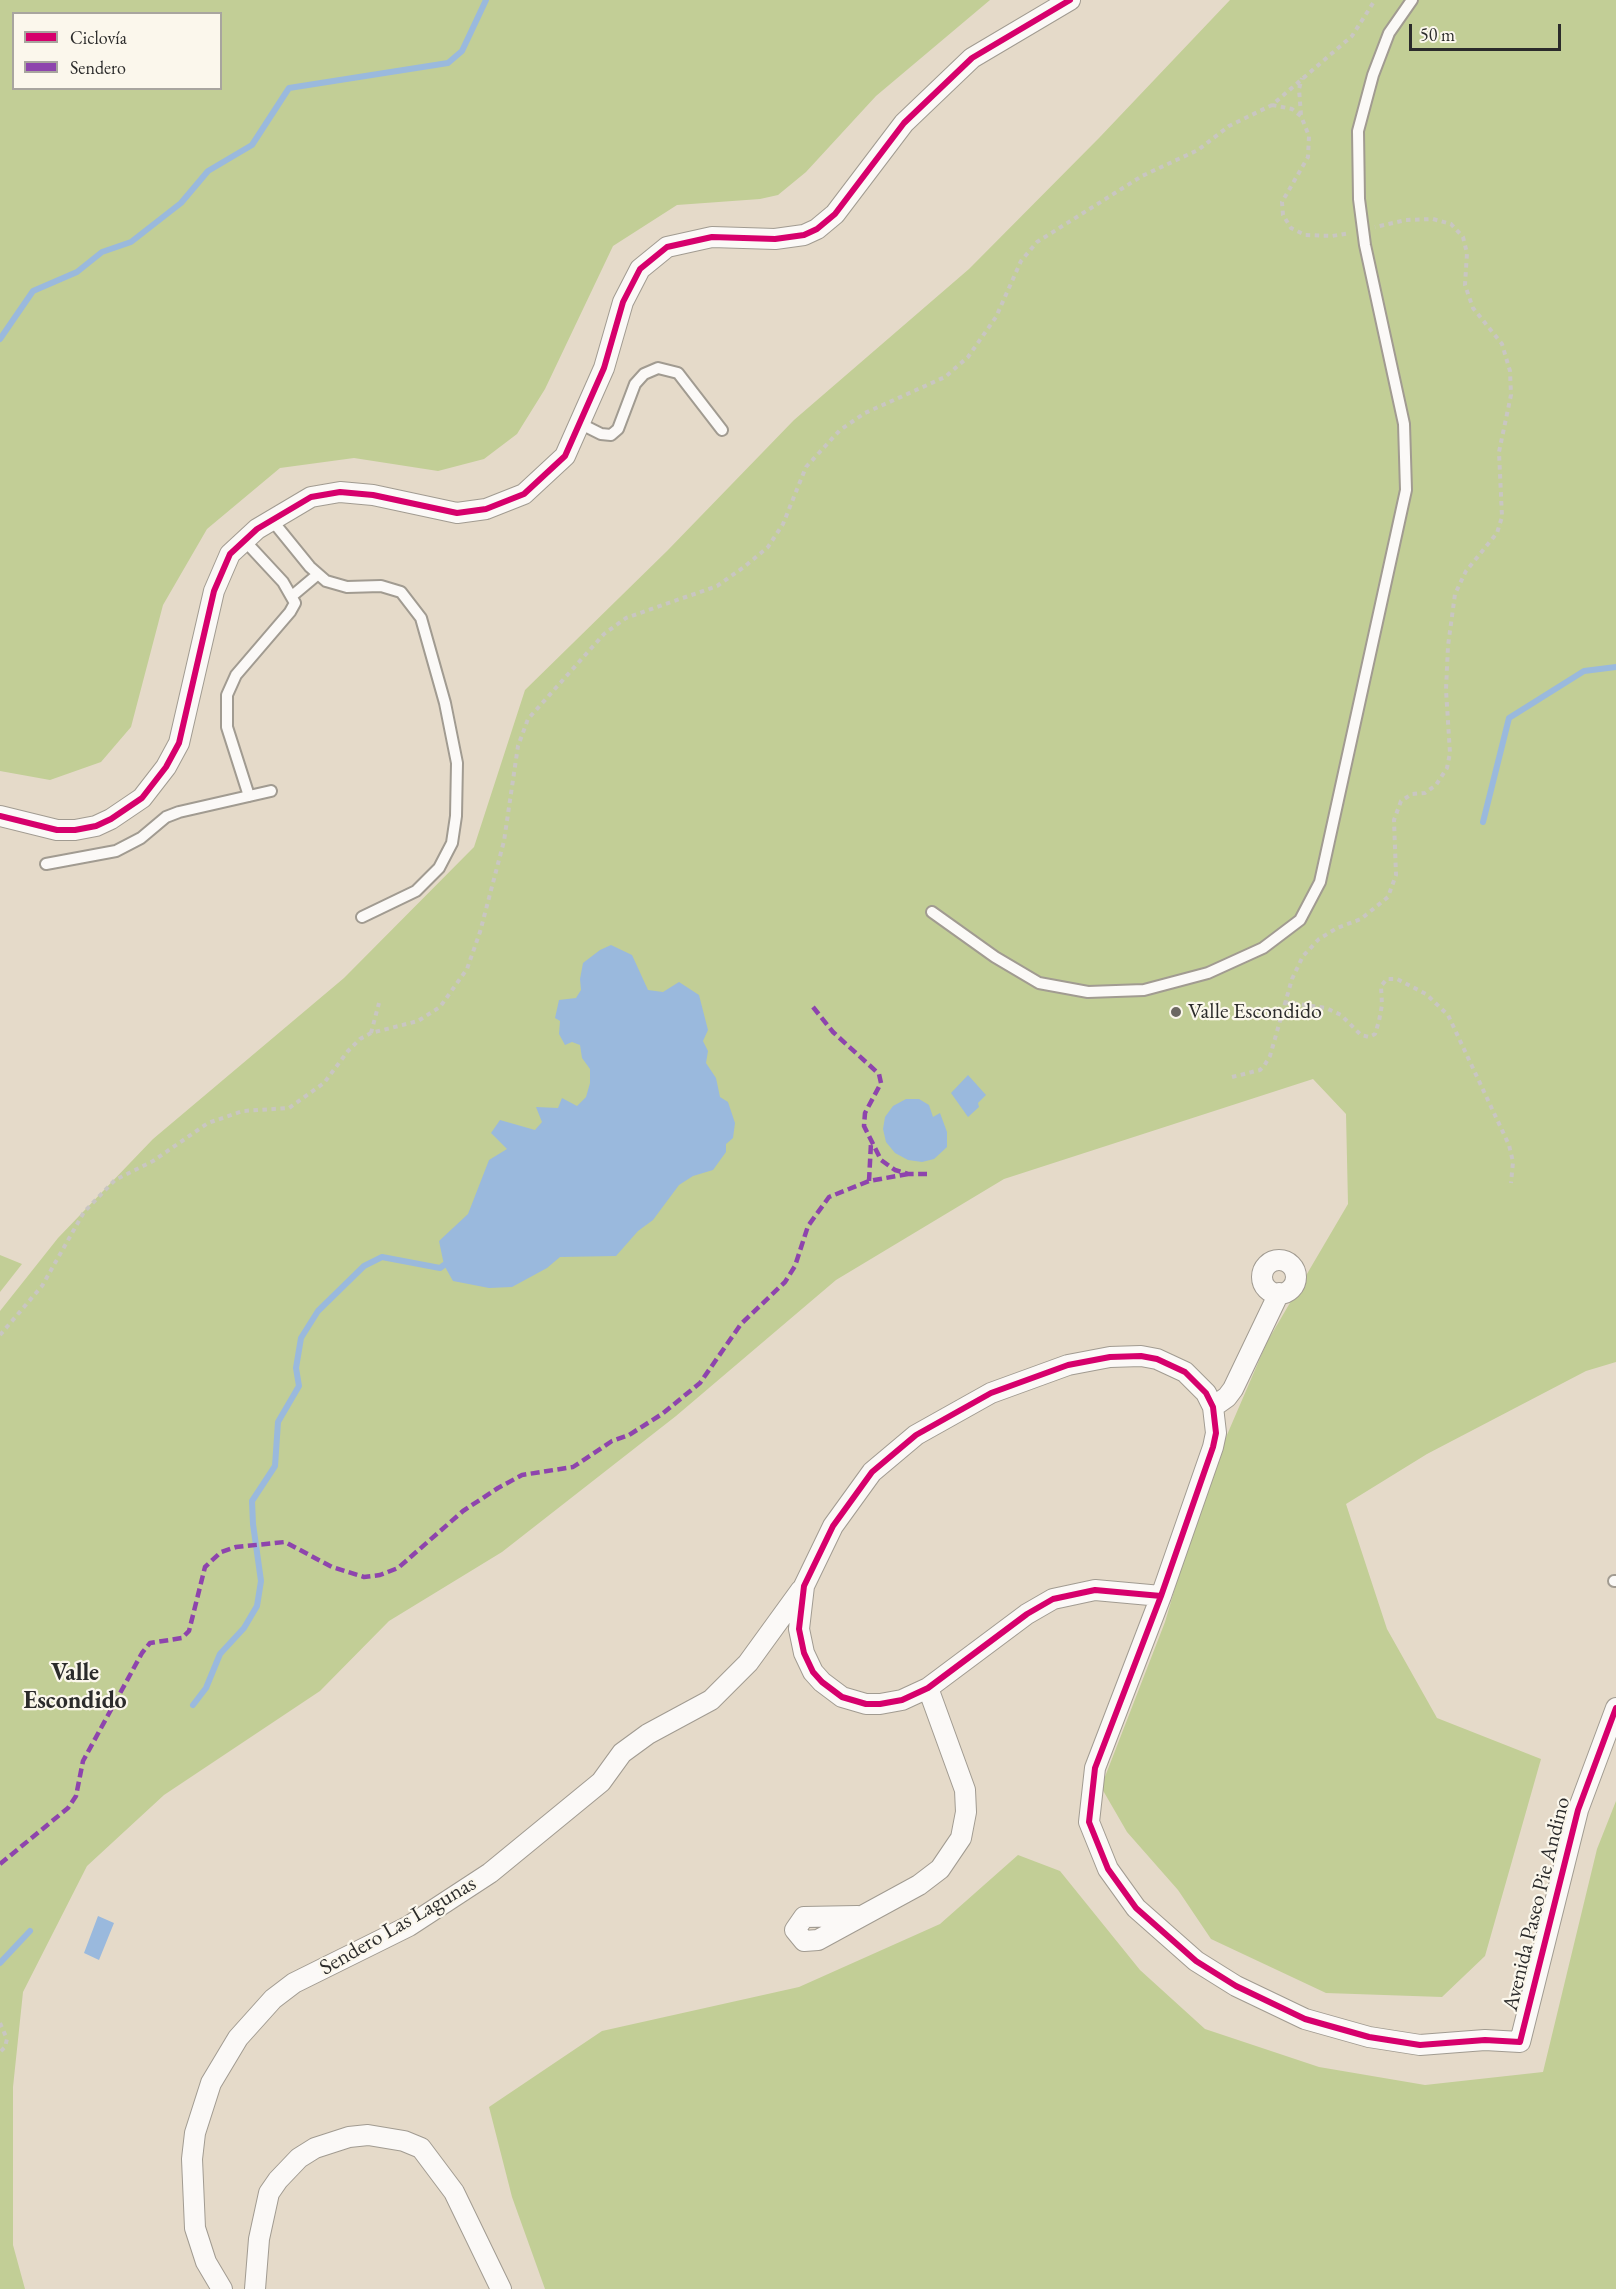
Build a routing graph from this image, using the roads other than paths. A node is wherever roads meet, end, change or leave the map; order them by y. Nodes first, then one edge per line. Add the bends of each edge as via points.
1 (1070, 0) edge
2 (1412, 0) edge
3 (581, 424) junction
4 (722, 430) dead end
5 (271, 519) junction
6 (244, 540) junction
7 (317, 575) junction
8 (291, 596) junction
9 (272, 791) dead end
10 (249, 796) junction
11 (0, 816) edge
12 (46, 864) dead end
13 (932, 912) dead end
14 (362, 916) dead end
15 (1279, 1293) dead end
16 (1213, 1407) junction
17 (804, 1586) junction
18 (1161, 1596) junction
19 (774, 1630) junction
20 (801, 1640) junction
21 (928, 1688) junction
22 (1616, 1708) edge
23 (858, 1916) dead end
24 (222, 2289) edge
25 (255, 2289) edge
26 (501, 2289) edge

1 - 3 street via 972,58 904,123 836,214 817,229 775,239 712,237 667,247 640,269 623,302
2 - 13 lane via 1389,33 1358,131 1363,230 1404,424 1406,490 1320,882 1300,920 1263,948 1208,974 1144,990 1088,992 1039,983
3 - 4 lane via 611,435 618,429 635,384 644,374 658,368 678,373
3 - 5 street via 565,456 544,478 524,494 486,509 458,513 340,492 311,497
5 - 6 street
5 - 7 lane
6 - 8 lane
6 - 11 street via 230,554 214,591 179,743 155,783 127,810 96,826 57,830
7 - 8 lane
7 - 14 lane via 347,587 381,586 401,592 412,604 421,618 457,763 452,843 439,868 416,891
8 - 10 lane via 295,603 290,612 237,675 227,695 227,727
9 - 10 lane
10 - 12 lane via 166,817 141,838 116,851
15 - 16 street via 1233,1389
16 - 17 street via 1206,1393 1185,1372 1141,1356 1078,1362 999,1389 916,1435 872,1472 833,1526
16 - 18 street via 1213,1447
17 - 19 street, Sendero Las Lagunas
17 - 20 street via 799,1616
18 - 21 street via 1095,1590 1053,1599
18 - 22 street, Avenida Paseo Pie Andino via 1095,1768 1089,1822 1108,1869 1136,1908 1196,1961 1236,1986 1305,2019 1370,2037 1420,2045 1485,2040 1520,2042 1578,1810
19 - 20 street via 786,1630
19 - 24 street, Sendero Las Lagunas via 711,1700 648,1734 622,1753 601,1782 490,1873 409,1926 294,1983 243,2031 211,2083 192,2159 195,2228 206,2262
20 - 21 street via 813,1672 842,1697 866,1704 890,1703
21 - 23 street via 965,1790 961,1838 948,1861 929,1879
25 - 26 street via 259,2239 269,2193 278,2180 315,2148 368,2135 421,2148 454,2192

